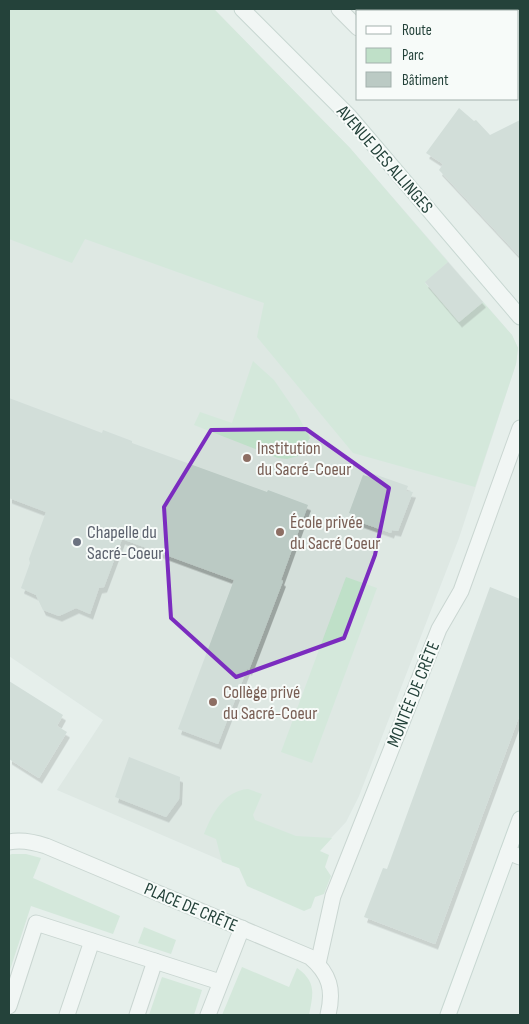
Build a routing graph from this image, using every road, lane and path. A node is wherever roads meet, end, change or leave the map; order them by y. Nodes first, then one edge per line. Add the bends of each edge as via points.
1 (242, 9) edge
2 (339, 9) edge
3 (356, 26) edge
4 (520, 317) edge
5 (520, 428) edge
6 (520, 819) edge
7 (9, 842) edge
8 (514, 854) edge
9 (242, 928) junction
10 (92, 941) junction
11 (155, 961) junction
12 (318, 964) junction
13 (220, 982) junction
14 (9, 1006) edge
15 (67, 1015) edge
16 (137, 1015) edge
17 (208, 1015) edge
18 (328, 1015) edge
19 (448, 1015) edge

1 - 4 street, AVENUE DES ALLINGES via 349,116
2 - 3 street
5 - 12 street, MONTÉE DE CRÊTE via 461,591 439,629 333,896
6 - 8 street
7 - 9 street, PLACE DE CRÊTE via 17,840 46,846
8 - 19 street
9 - 12 street, PLACE DE CRÊTE via 301,953
9 - 13 street
10 - 11 street
10 - 14 street via 36,923
10 - 15 street
11 - 13 street
11 - 16 street
12 - 18 street via 329,983
13 - 17 street

